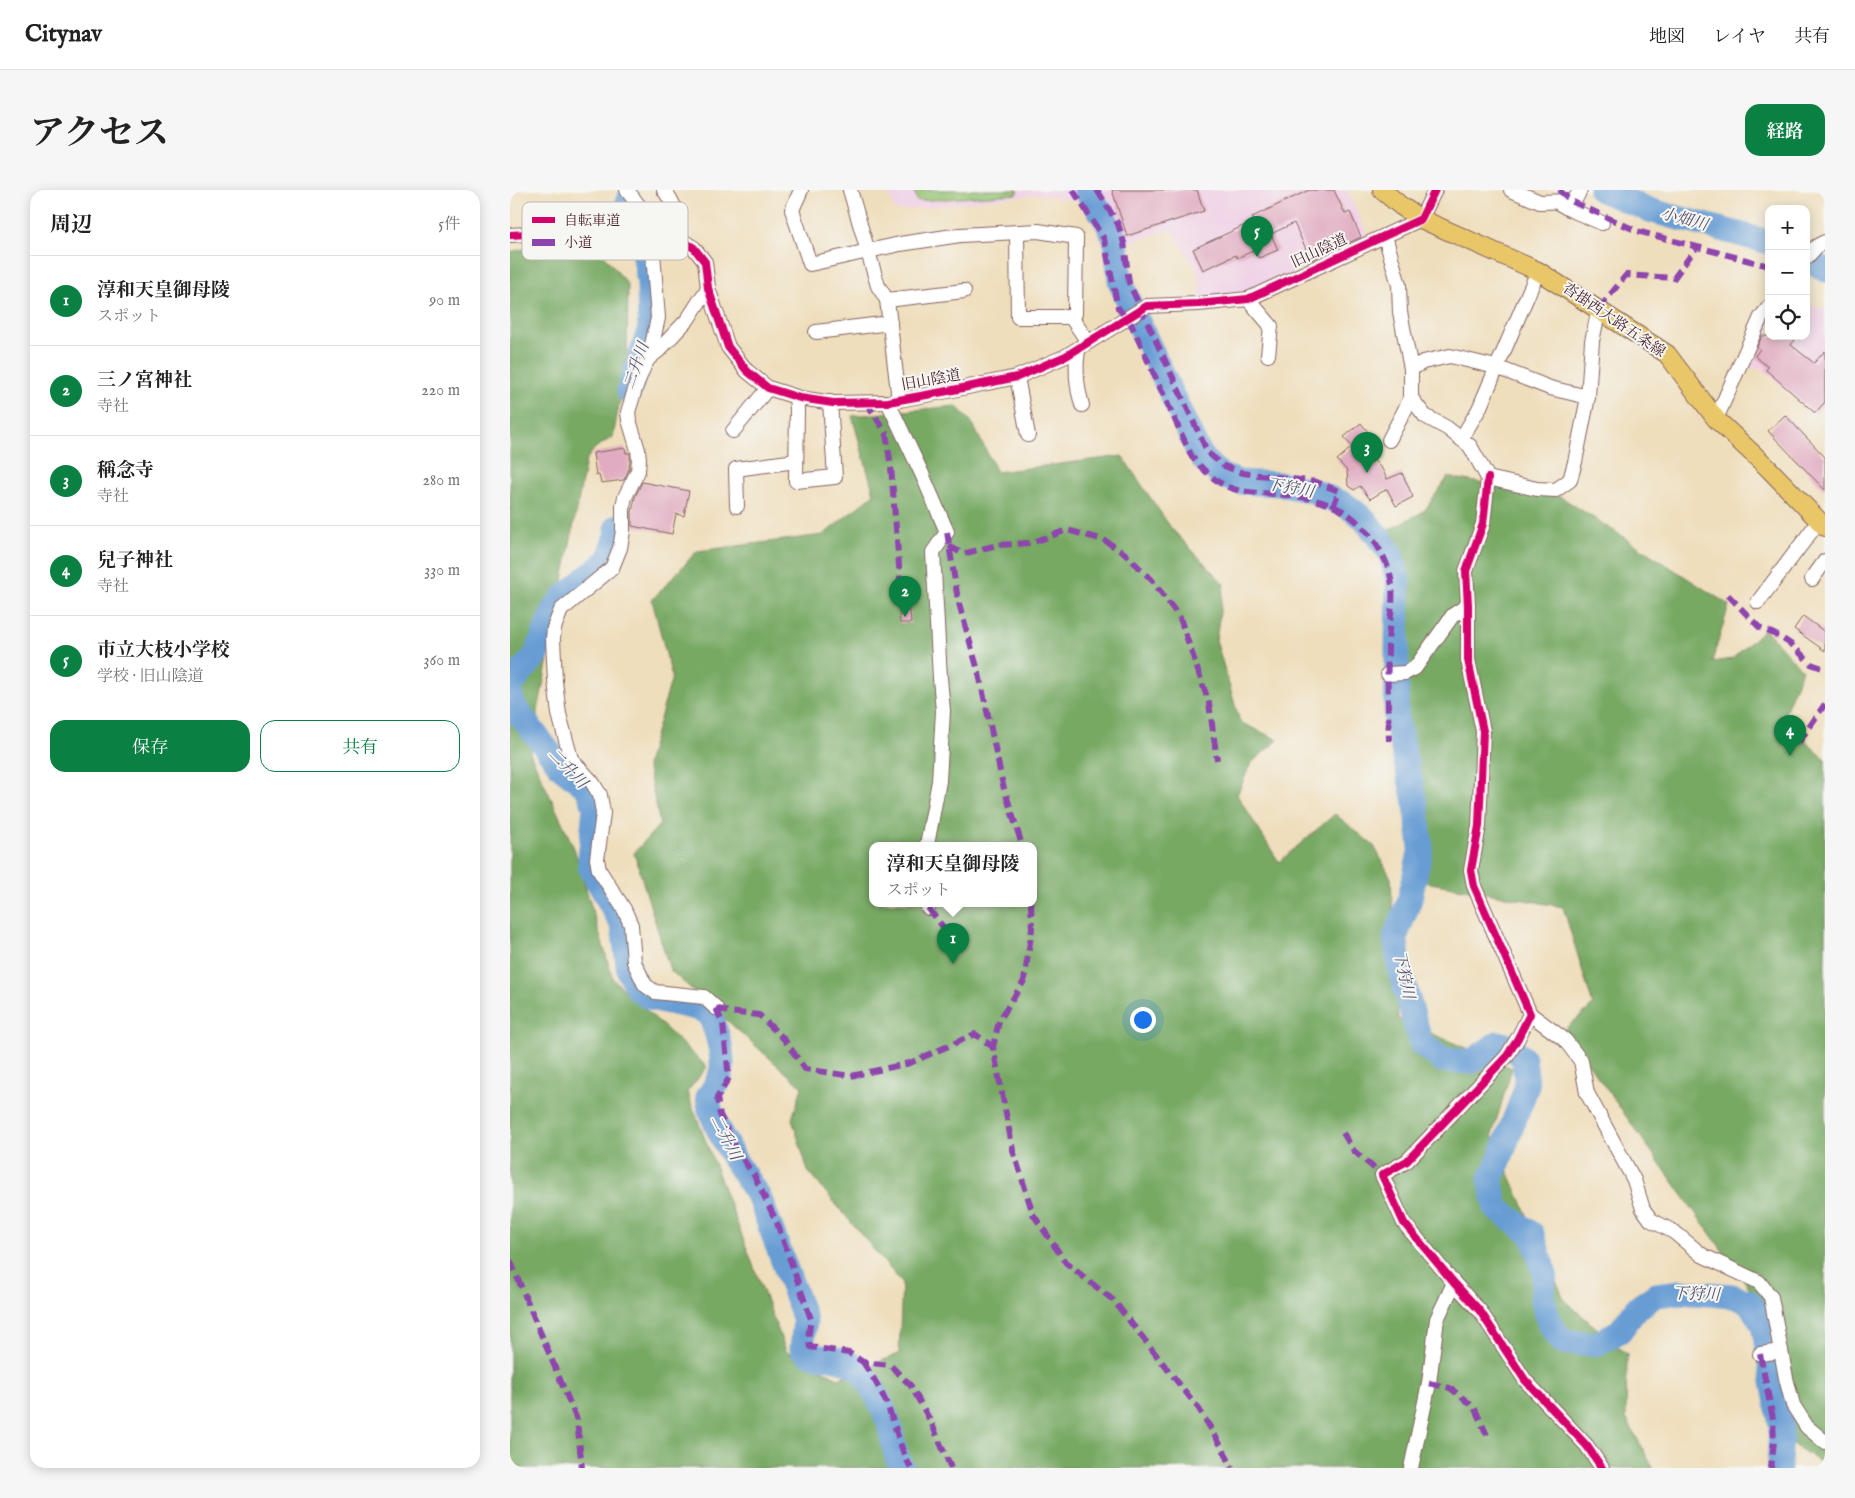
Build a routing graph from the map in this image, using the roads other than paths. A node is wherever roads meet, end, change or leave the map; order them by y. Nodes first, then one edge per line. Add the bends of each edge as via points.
1 (627, 190) edge
2 (664, 190) edge
3 (801, 190) edge
4 (850, 190) edge
5 (1382, 190) edge
6 (1436, 190) edge
7 (1511, 190) edge
8 (1578, 194) edge
9 (636, 202) edge
10 (673, 202) edge
11 (1557, 202) junction
12 (1421, 219) junction
13 (1591, 223) dead end
14 (1017, 233) junction
15 (1385, 236) junction
16 (688, 244) edge
17 (1821, 244) edge
18 (867, 251) junction
19 (1810, 254) edge
20 (652, 260) edge
21 (1538, 270) junction
22 (708, 288) junction
23 (964, 291) dead end
24 (1248, 299) junction
25 (888, 300) junction
26 (1599, 310) junction
27 (1765, 312) edge
28 (1071, 318) junction
29 (890, 323) junction
30 (816, 332) dead end
31 (1083, 345) junction
32 (1268, 355) dead end
33 (649, 358) junction
34 (1496, 367) junction
35 (1411, 369) junction
36 (1017, 376) junction
37 (768, 388) junction
38 (796, 397) junction
39 (1588, 397) junction
40 (1411, 398) junction
41 (893, 401) junction
42 (830, 402) junction
43 (1082, 405) dead end
44 (1716, 420) junction
45 (733, 431) dead end
46 (1028, 435) dead end
47 (1461, 439) junction
48 (1389, 440) dead end
49 (796, 462) junction
50 (1488, 478) junction
51 (737, 506) dead end
52 (1822, 524) edge
53 (1825, 561) edge
54 (1812, 579) dead end
55 (1758, 602) dead end
56 (1468, 605) junction
57 (1389, 674) dead end
58 (928, 842) edge
59 (716, 1008) dead end
60 (1530, 1014) junction
61 (1454, 1283) junction
62 (1780, 1351) junction
63 (1760, 1354) dead end
64 (1825, 1442) edge
65 (1411, 1468) edge
66 (1602, 1468) edge

1 - 9 street
2 - 10 street
3 - 18 street via 792,210 810,264
4 - 18 street
5 - 12 main road, 沓掛西大路五条線
6 - 12 street
7 - 11 street via 1540,202
8 - 11 street via 1571,201
11 - 13 street
12 - 15 street, 旧山陰道
12 - 21 main road, 沓掛西大路五条線
14 - 18 street via 960,235
14 - 28 street via 1018,317
14 - 28 street via 1038,231 1076,237 1075,314
15 - 24 street, 旧山陰道
15 - 35 street via 1399,285 1400,312
16 - 22 street, 旧山陰道 via 705,262
17 - 19 street
18 - 25 street via 878,286
20 - 33 street via 658,318
21 - 26 main road, 沓掛西大路五条線
21 - 34 street
22 - 33 street via 688,319
22 - 37 street, 旧山陰道 via 728,347 747,371
23 - 25 street
24 - 31 street, 旧山陰道 via 1147,306
24 - 32 street via 1270,326
25 - 29 street
26 - 39 street via 1592,341
26 - 44 main road, 沓掛西大路五条線 via 1668,354
27 - 44 street
28 - 31 street
29 - 30 street
29 - 41 street
31 - 36 street, 旧山陰道 via 1066,356
31 - 43 street via 1075,368
33 - 59 street via 628,412 639,459 638,471 623,506 624,531 620,548 612,568 561,610 554,628 554,681 571,759 600,795 603,813 597,859 599,870 631,925 634,962 645,985 655,992 704,997
34 - 35 street via 1450,356 1423,362
34 - 39 street via 1550,388
34 - 47 street via 1479,409
35 - 40 street
36 - 41 street, 旧山陰道
36 - 46 street
37 - 38 street, 旧山陰道
37 - 45 street
38 - 42 street, 旧山陰道
38 - 49 street
39 - 50 street via 1570,480 1556,490
40 - 47 street via 1426,416
40 - 48 street
41 - 42 street, 旧山陰道
41 - 58 street via 946,532 933,552 943,711 939,781
42 - 49 street via 835,477 796,481
44 - 52 main road, 沓掛西大路五条線
47 - 50 street via 1470,446
49 - 51 street via 736,469
50 - 56 street via 1483,524 1466,571
52 - 55 street
53 - 54 street
56 - 57 street via 1453,615 1415,668 1406,674
56 - 60 street via 1468,660 1482,731 1480,826 1471,870 1474,886
60 - 61 street via 1507,1056 1407,1161 1382,1175 1404,1223
60 - 62 street via 1565,1040 1581,1061 1587,1093 1634,1180 1643,1209 1651,1220 1674,1232 1702,1255 1760,1282 1771,1298
61 - 65 street via 1437,1319 1429,1384
61 - 66 street via 1480,1311 1525,1380 1587,1446
62 - 63 street
62 - 64 street via 1793,1405 1806,1426

